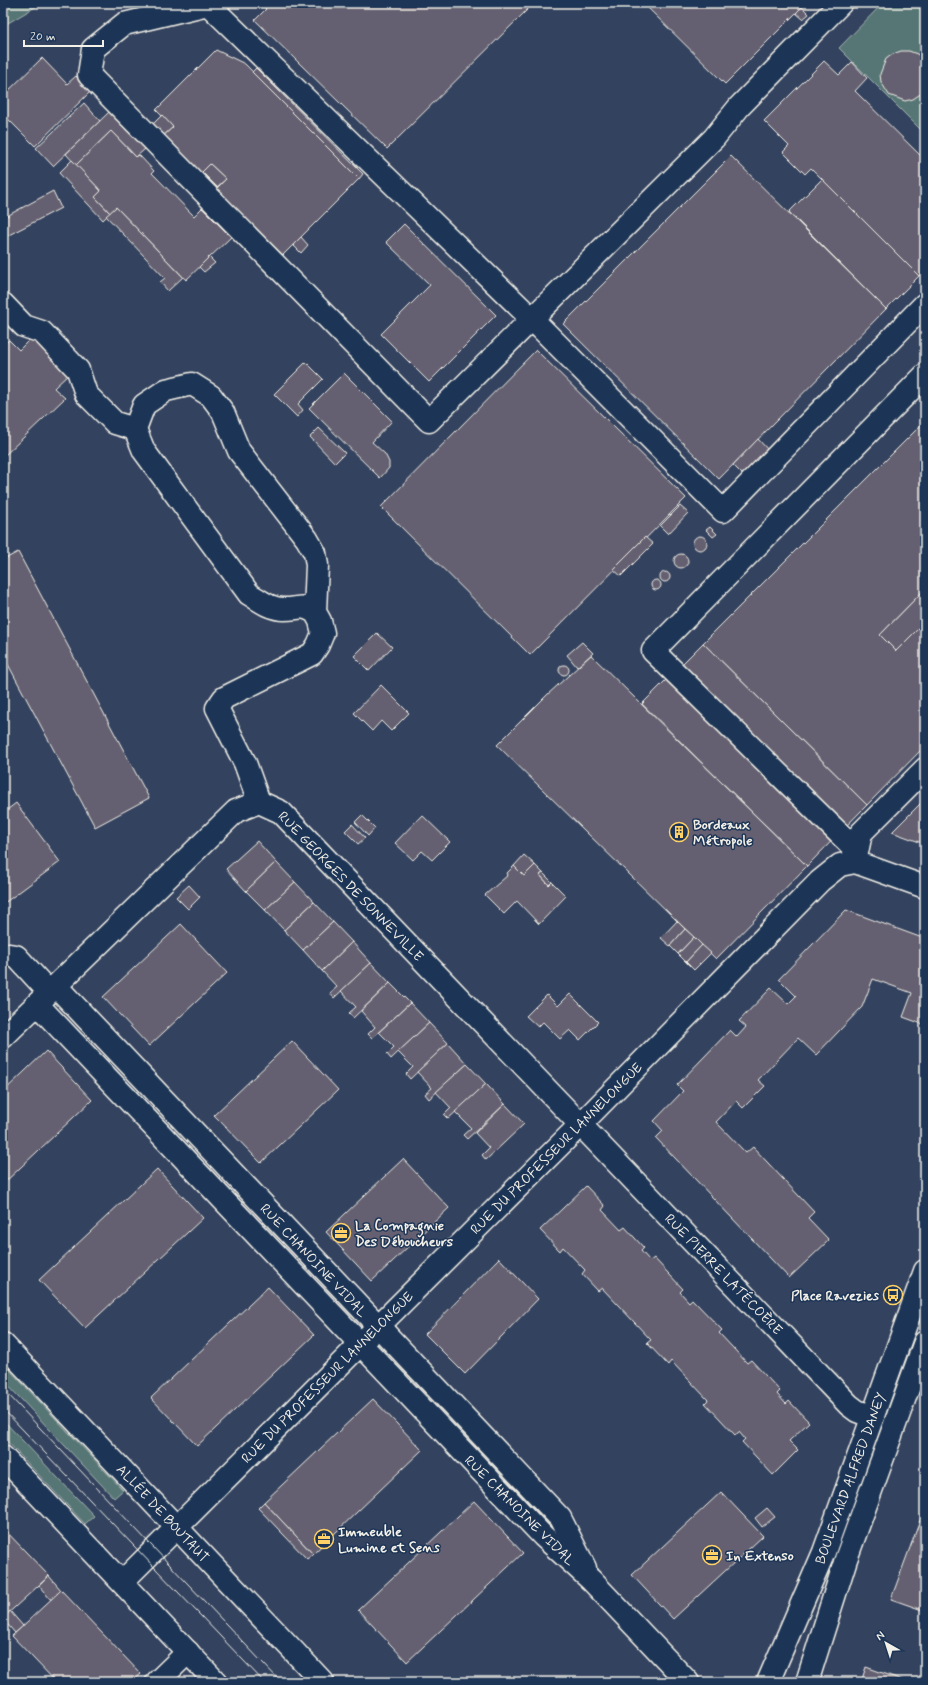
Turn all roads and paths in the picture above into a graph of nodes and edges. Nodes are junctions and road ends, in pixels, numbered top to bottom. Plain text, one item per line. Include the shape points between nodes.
1 (841, 3) edge
2 (3, 304) edge
3 (925, 304) edge
4 (532, 319) junction
5 (925, 375) edge
6 (135, 429) junction
7 (315, 612) junction
8 (925, 769) edge
9 (259, 802) junction
10 (855, 856) junction
11 (925, 887) edge
12 (3, 954) edge
13 (47, 994) junction
14 (3, 1037) edge
15 (581, 1124) junction
16 (925, 1271) edge
17 (377, 1327) junction
18 (925, 1342) edge
19 (3, 1344) edge
20 (360, 1344) junction
21 (872, 1417) junction
22 (3, 1457) edge
23 (176, 1527) junction
24 (591, 1580) junction
25 (122, 1582) junction
26 (188, 1652) junction
27 (158, 1682) edge
28 (216, 1682) edge
29 (323, 1682) edge
30 (688, 1682) edge
31 (768, 1682) edge
32 (807, 1682) edge

1 - 4 street via 739,108 714,138
2 - 6 street via 24,326 42,332 78,370 86,394 115,423
3 - 4 street via 723,511
4 - 4 street via 429,420 89,75 93,49 124,24 208,4
5 - 10 street via 653,651
6 - 7 street via 144,451 250,594 269,606 284,609 304,607
6 - 7 street via 144,405 166,390 192,384 211,396 223,412 239,451 314,553 317,565
7 - 9 street via 323,633 312,654 224,698 217,708 245,763
8 - 10 street via 861,834
9 - 13 street via 236,811
9 - 15 street, RUE GEORGES DE SONNEVILLE via 281,812
10 - 11 street
10 - 15 street, RUE DU PROFESSEUR LANNELONGUE via 840,864 820,881
12 - 13 street via 16,956
13 - 14 street
13 - 17 street, RUE CHANOINE VIDAL
13 - 20 street, RUE CHANOINE VIDAL
15 - 17 street, RUE DU PROFESSEUR LANNELONGUE
15 - 21 street, RUE PIERRE LATÉCOÈRE via 849,1404 857,1411
16 - 21 street, BOULEVARD ALFRED DANEY
17 - 20 street, RUE DU PROFESSEUR LANNELONGUE
17 - 24 street, RUE CHANOINE VIDAL via 560,1518
18 - 32 street, BOULEVARD ALFRED DANEY via 846,1559
19 - 23 street, ALLÉE DE BOUTAUT
20 - 23 street, RUE DU PROFESSEUR LANNELONGUE
20 - 24 street, RUE CHANOINE VIDAL via 543,1536
21 - 31 street, BOULEVARD ALFRED DANEY via 824,1552
22 - 25 street
23 - 25 street, RUE DU PROFESSEUR LANNELONGUE
23 - 29 street, ALLÉE DE BOUTAUT
24 - 30 street, RUE CHANOINE VIDAL
25 - 26 street
26 - 27 street
26 - 28 street

